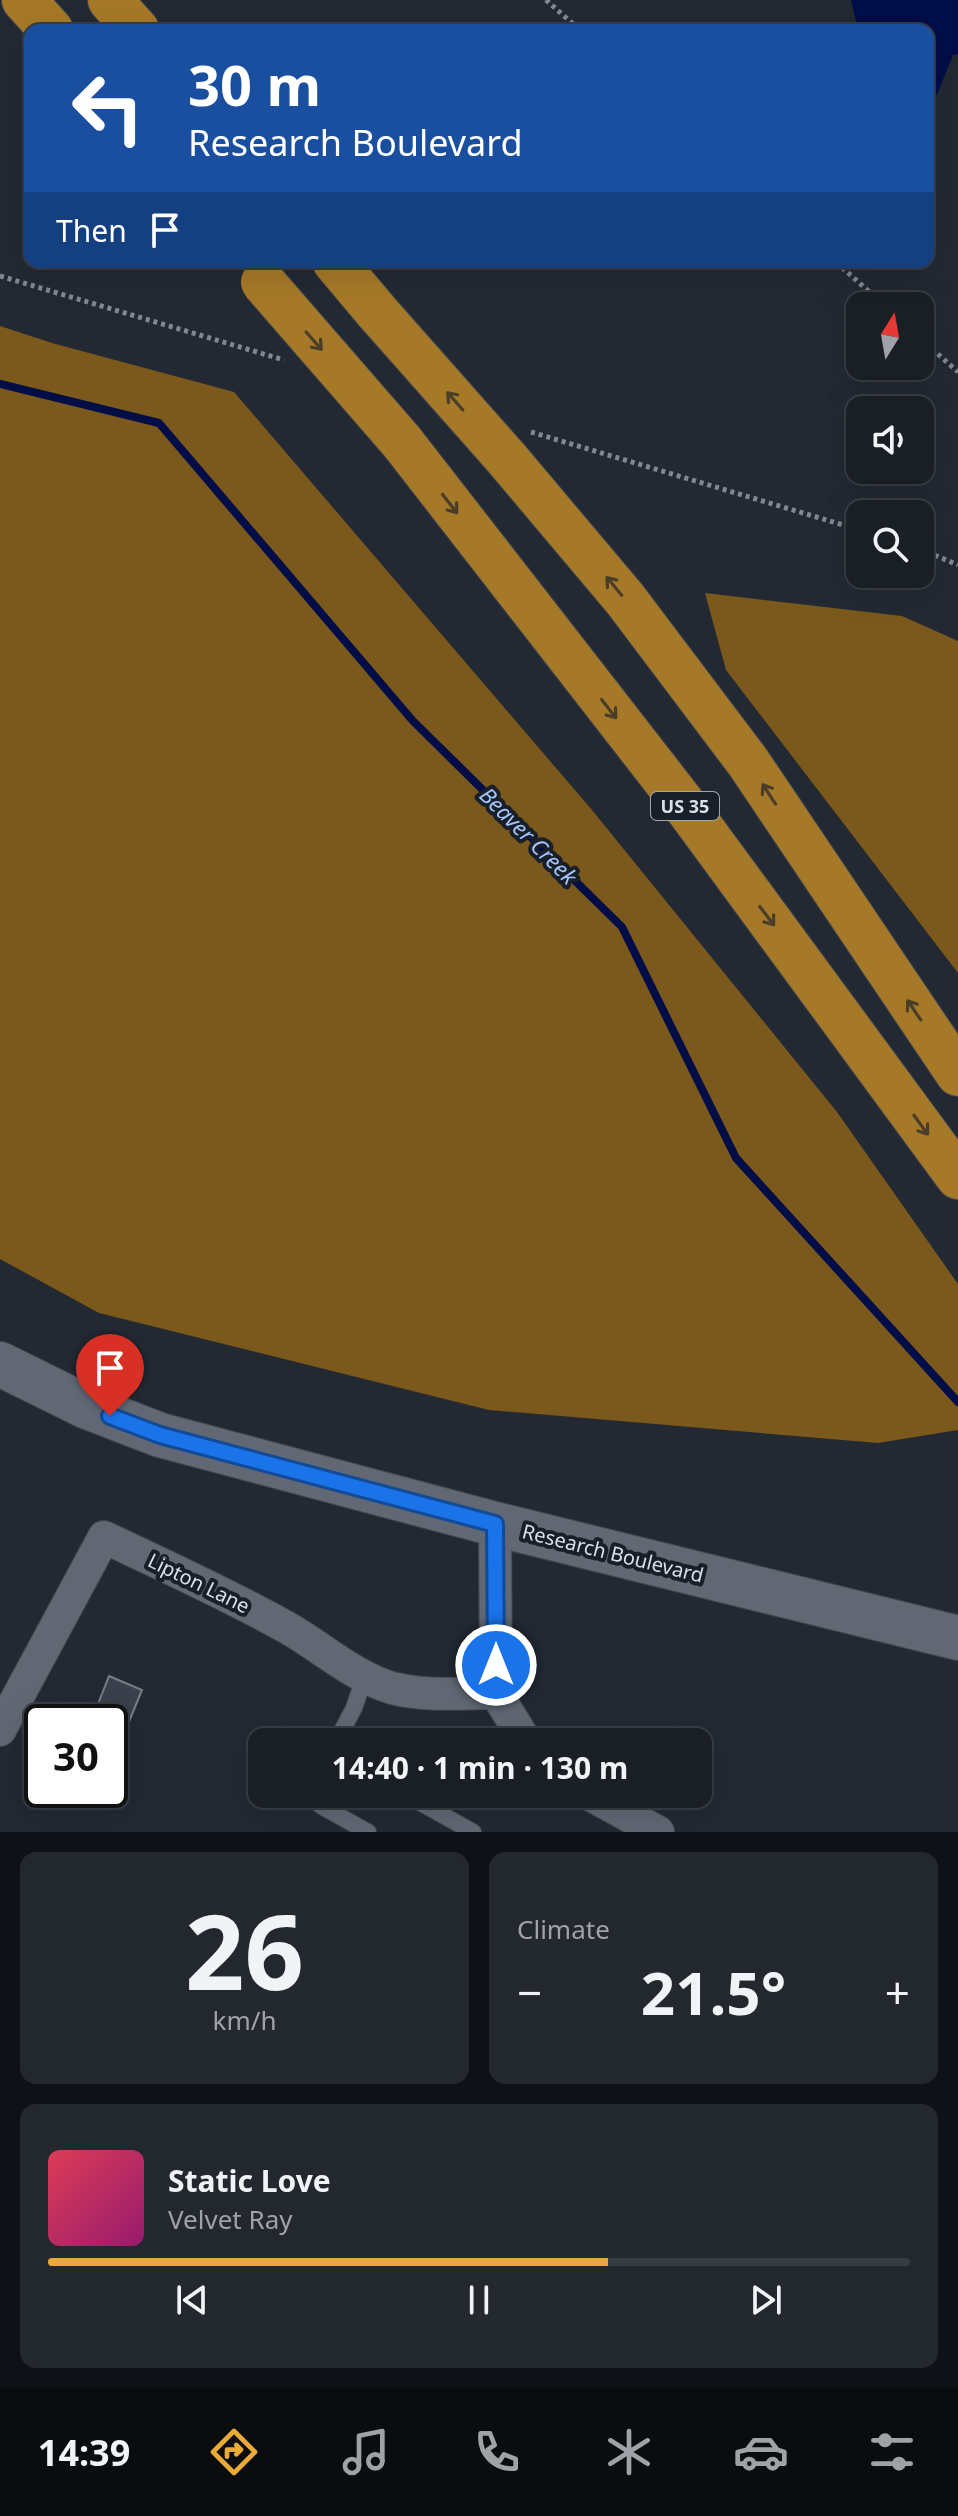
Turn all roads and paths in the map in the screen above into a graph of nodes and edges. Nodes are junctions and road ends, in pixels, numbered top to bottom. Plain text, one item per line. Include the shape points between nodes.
1 (24, 0) edge
2 (110, 0) edge
3 (546, 0) edge
4 (46, 24) edge
5 (132, 24) edge
6 (573, 24) edge
7 (340, 268) edge
8 (843, 268) edge
9 (255, 272) edge
10 (869, 292) edge
11 (934, 351) edge
12 (958, 372) edge
13 (934, 555) edge
14 (958, 565) edge
15 (958, 1074) edge
16 (958, 1177) edge
17 (0, 1364) edge
18 (495, 1524) junction
19 (958, 1638) edge
20 (365, 1675) junction
21 (496, 1693) junction
22 (343, 1728) edge
23 (517, 1728) edge
24 (0, 1730) edge
25 (325, 1808) edge
26 (430, 1808) edge
27 (614, 1808) edge
28 (368, 1832) edge
29 (473, 1832) edge
30 (658, 1832) edge

1 - 4 highway
2 - 5 highway
3 - 6 path
15 -> 7 highway, bridge via 748,762 625,599
8 - 10 path
9 -> 16 highway, US 35, bridge via 402,442 689,811
11 - 12 path
13 - 14 path
17 - 18 main road, Research Boulevard via 160,1435
18 - 19 main road, Research Boulevard
18 - 21 street
20 - 21 street, Lipton Lane via 422,1694
20 - 22 lane
20 - 24 street, Lipton Lane via 287,1627 104,1537
21 - 23 street
25 - 28 lane
26 - 29 lane
27 - 30 street

